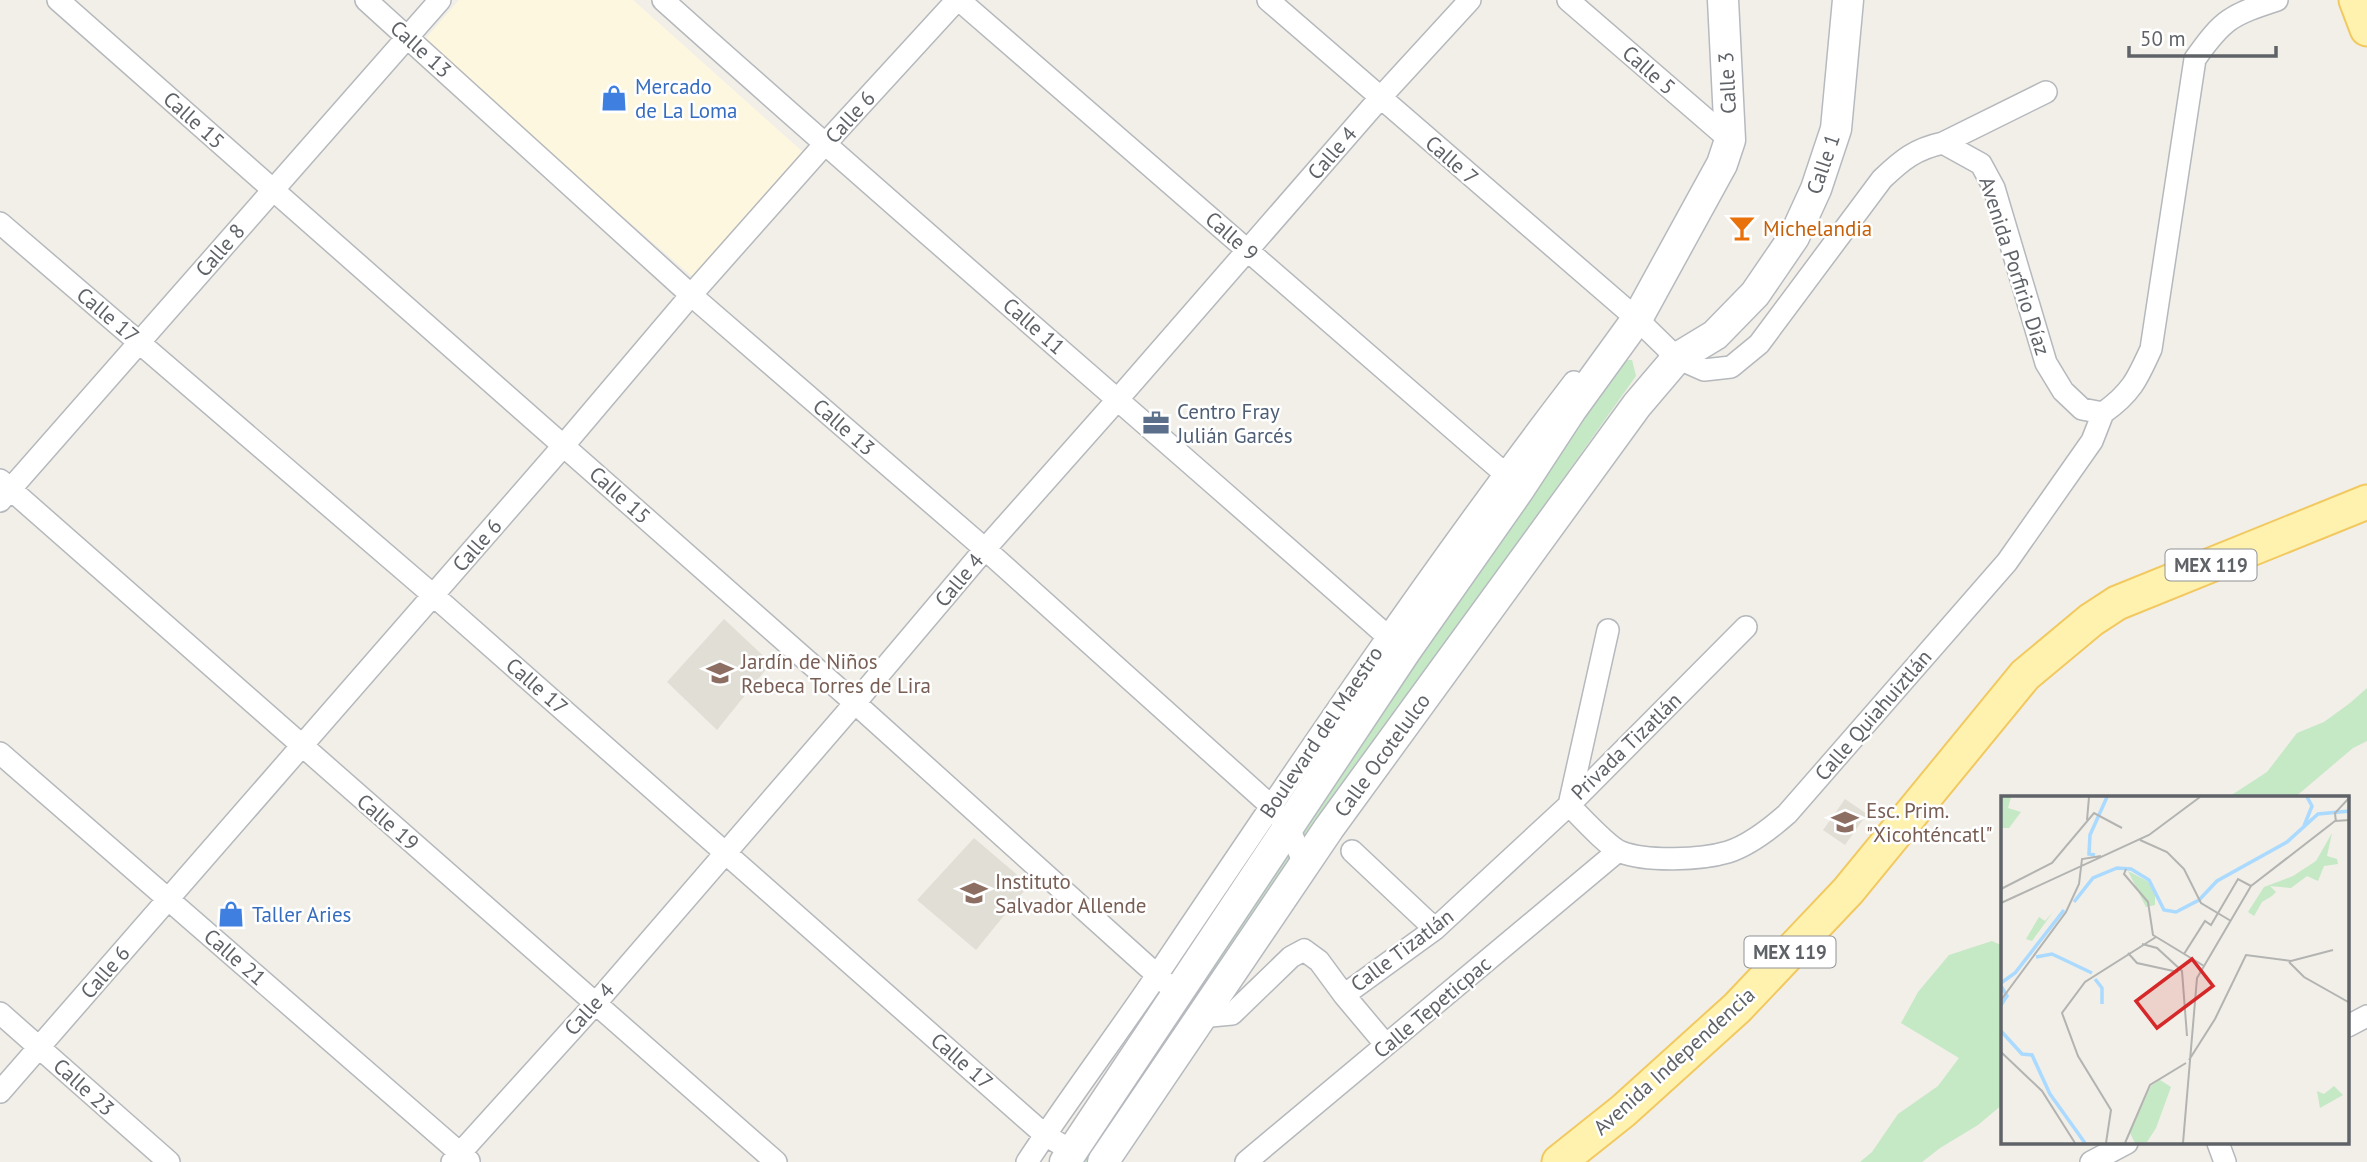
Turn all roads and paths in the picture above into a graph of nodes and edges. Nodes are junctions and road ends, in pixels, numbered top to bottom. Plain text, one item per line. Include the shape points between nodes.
1 (58, 0) edge
2 (366, 0) edge
3 (440, 0) edge
4 (663, 0) edge
5 (958, 0) edge
6 (1268, 0) edge
7 (1470, 0) edge
8 (1568, 0) edge
9 (1723, 0) edge
10 (1848, 0) edge
11 (2277, 0) edge
12 (2356, 0) edge
13 (2367, 29) edge
14 (408, 37) junction
15 (2046, 92) dead end
16 (1380, 98) junction
17 (1942, 143) junction
18 (824, 145) junction
19 (1726, 152) junction
20 (272, 190) junction
21 (0, 223) edge
22 (1248, 249) junction
23 (691, 295) junction
24 (1636, 319) junction
25 (141, 343) junction
26 (1676, 358) junction
27 (1118, 399) junction
28 (2103, 413) junction
29 (564, 445) junction
30 (1504, 473) junction
31 (3, 490) edge
32 (2367, 502) edge
33 (985, 549) junction
34 (433, 595) junction
35 (1746, 627) dead end
36 (1608, 630) dead end
37 (2063, 643) junction
38 (1396, 644) junction
39 (1379, 692) junction
40 (855, 703) junction
41 (1406, 720) junction
42 (301, 746) junction
43 (0, 752) edge
44 (1569, 805) junction
45 (1280, 817) junction
46 (1352, 851) dead end
47 (1618, 851) junction
48 (725, 852) junction
49 (1305, 866) junction
50 (168, 899) junction
51 (1435, 929) junction
52 (1168, 984) junction
53 (1344, 995) junction
54 (594, 1004) junction
55 (0, 1013) edge
56 (2367, 1016) edge
57 (1200, 1017) junction
58 (2350, 1025) edge
59 (1386, 1045) junction
60 (40, 1047) junction
61 (0, 1092) edge
62 (1045, 1135) junction
63 (2125, 1144) edge
64 (2218, 1144) edge
65 (1068, 1157) edge
66 (460, 1159) edge
67 (169, 1162) edge
68 (776, 1162) edge
69 (1027, 1162) edge
70 (1103, 1162) edge
71 (1246, 1162) edge
72 (1559, 1162) edge
73 (1585, 1162) edge
74 (2091, 1162) edge
75 (2225, 1162) edge

1 - 20 street, Calle 15
2 - 14 street, Calle 13
3 - 14 street, Calle 8
4 - 18 street, Calle 11
5 - 18 street, Calle 6
5 - 22 street, Calle 9
6 - 16 street, Calle 7
7 - 16 street, Calle 4
8 - 19 street, Calle 5
9 - 19 main road, Calle 3
10 - 26 main road, Calle 1 via 1836,129 1794,237 1755,294 1723,327
11 - 28 street via 2241,12 2216,29 2195,59 2151,349 2125,397
12 - 13 main road
14 - 20 street, Calle 8
14 - 23 street, Calle 13
15 - 17 street
16 - 22 street, Calle 4
16 - 24 street, Calle 7
17 - 26 street via 1921,148 1882,179 1759,344 1741,359 1731,366 1704,370
17 - 28 street, Avenida Porfirio Díaz via 1981,164 1994,188 2046,363 2063,391 2082,409
18 - 23 street, Calle 6
18 - 27 street, Calle 11
19 - 24 main road, Boulevard del Maestro
20 - 25 street, Calle 8
20 - 29 street, Calle 15
21 - 25 street, Calle 17
22 - 27 street, Calle 4
22 - 30 street, Calle 9
23 - 29 street, Calle 6
23 - 33 street, Calle 13
24 - 26 street
24 - 30 street, Boulevard del Maestro via 1599,350
24 - 38 main road, Boulevard del Maestro via 1518,491
25 - 31 street, Calle 8
25 - 34 street, Calle 17
26 - 41 main road, Calle Ocotelulco
27 - 33 street, Calle 4
27 - 38 street, Calle 11
28 - 47 street, Calle Quiahuiztlán via 2092,441 2007,562 1776,823 1728,852 1649,859
29 - 34 street, Calle 6
29 - 40 street, Calle 15
30 - 38 street, Boulevard del Maestro
31 - 42 street, Calle 19
32 - 37 main road, Avenida Independencia / MEX 119 via 2117,603
33 - 40 street, Calle 4
33 - 45 street, Calle 13
34 - 42 street, Calle 6
34 - 48 street, Calle 17
35 - 44 street, Privada Tizatlán
36 - 44 street, Privada Tizatlán
37 - 72 main road, Avenida Independencia / MEX 119 via 2025,675 1848,891 1737,1008
37 - 73 main road, Avenida Independencia / MEX 119 via 1868,897 1752,1020
38 - 39 main road, Boulevard del Maestro
38 - 45 street, Boulevard del Maestro
39 - 41 main road via 1385,705
39 - 45 main road, Boulevard del Maestro
40 - 48 street, Calle 4
40 - 52 street, Calle 15
41 - 49 main road, Calle Ocotelulco
42 - 50 street, Calle 6
42 - 54 street, Calle 19
43 - 50 street, Calle 21
44 - 47 street
44 - 51 street, Calle Tizatlán
45 - 49 street, Calle 13
45 - 52 main road, Boulevard del Maestro
46 - 51 street
47 - 59 street, Calle Tepeticpac
48 - 54 street, Calle 4
48 - 62 street, Calle 17
49 - 57 main road, Calle Ocotelulco
50 - 60 street, Calle 6
50 - 66 street, Calle 21
51 - 53 street, Calle Tizatlán
52 - 62 street, Boulevard del Maestro
52 - 65 main road, Boulevard del Maestro
53 - 57 street, Calle Tizatlán via 1319,961 1304,950 1232,1014
53 - 59 street
54 - 66 street, Calle 4
54 - 68 street, Calle 19
55 - 60 street, Calle 23
56 - 58 street
57 - 70 main road, Calle Ocotelulco
59 - 71 street, Calle Tepeticpac
60 - 61 street, Calle 6
60 - 67 street, Calle 23
62 - 65 street, Calle 17
62 - 69 street, Boulevard del Maestro
63 - 74 street
64 - 75 street

